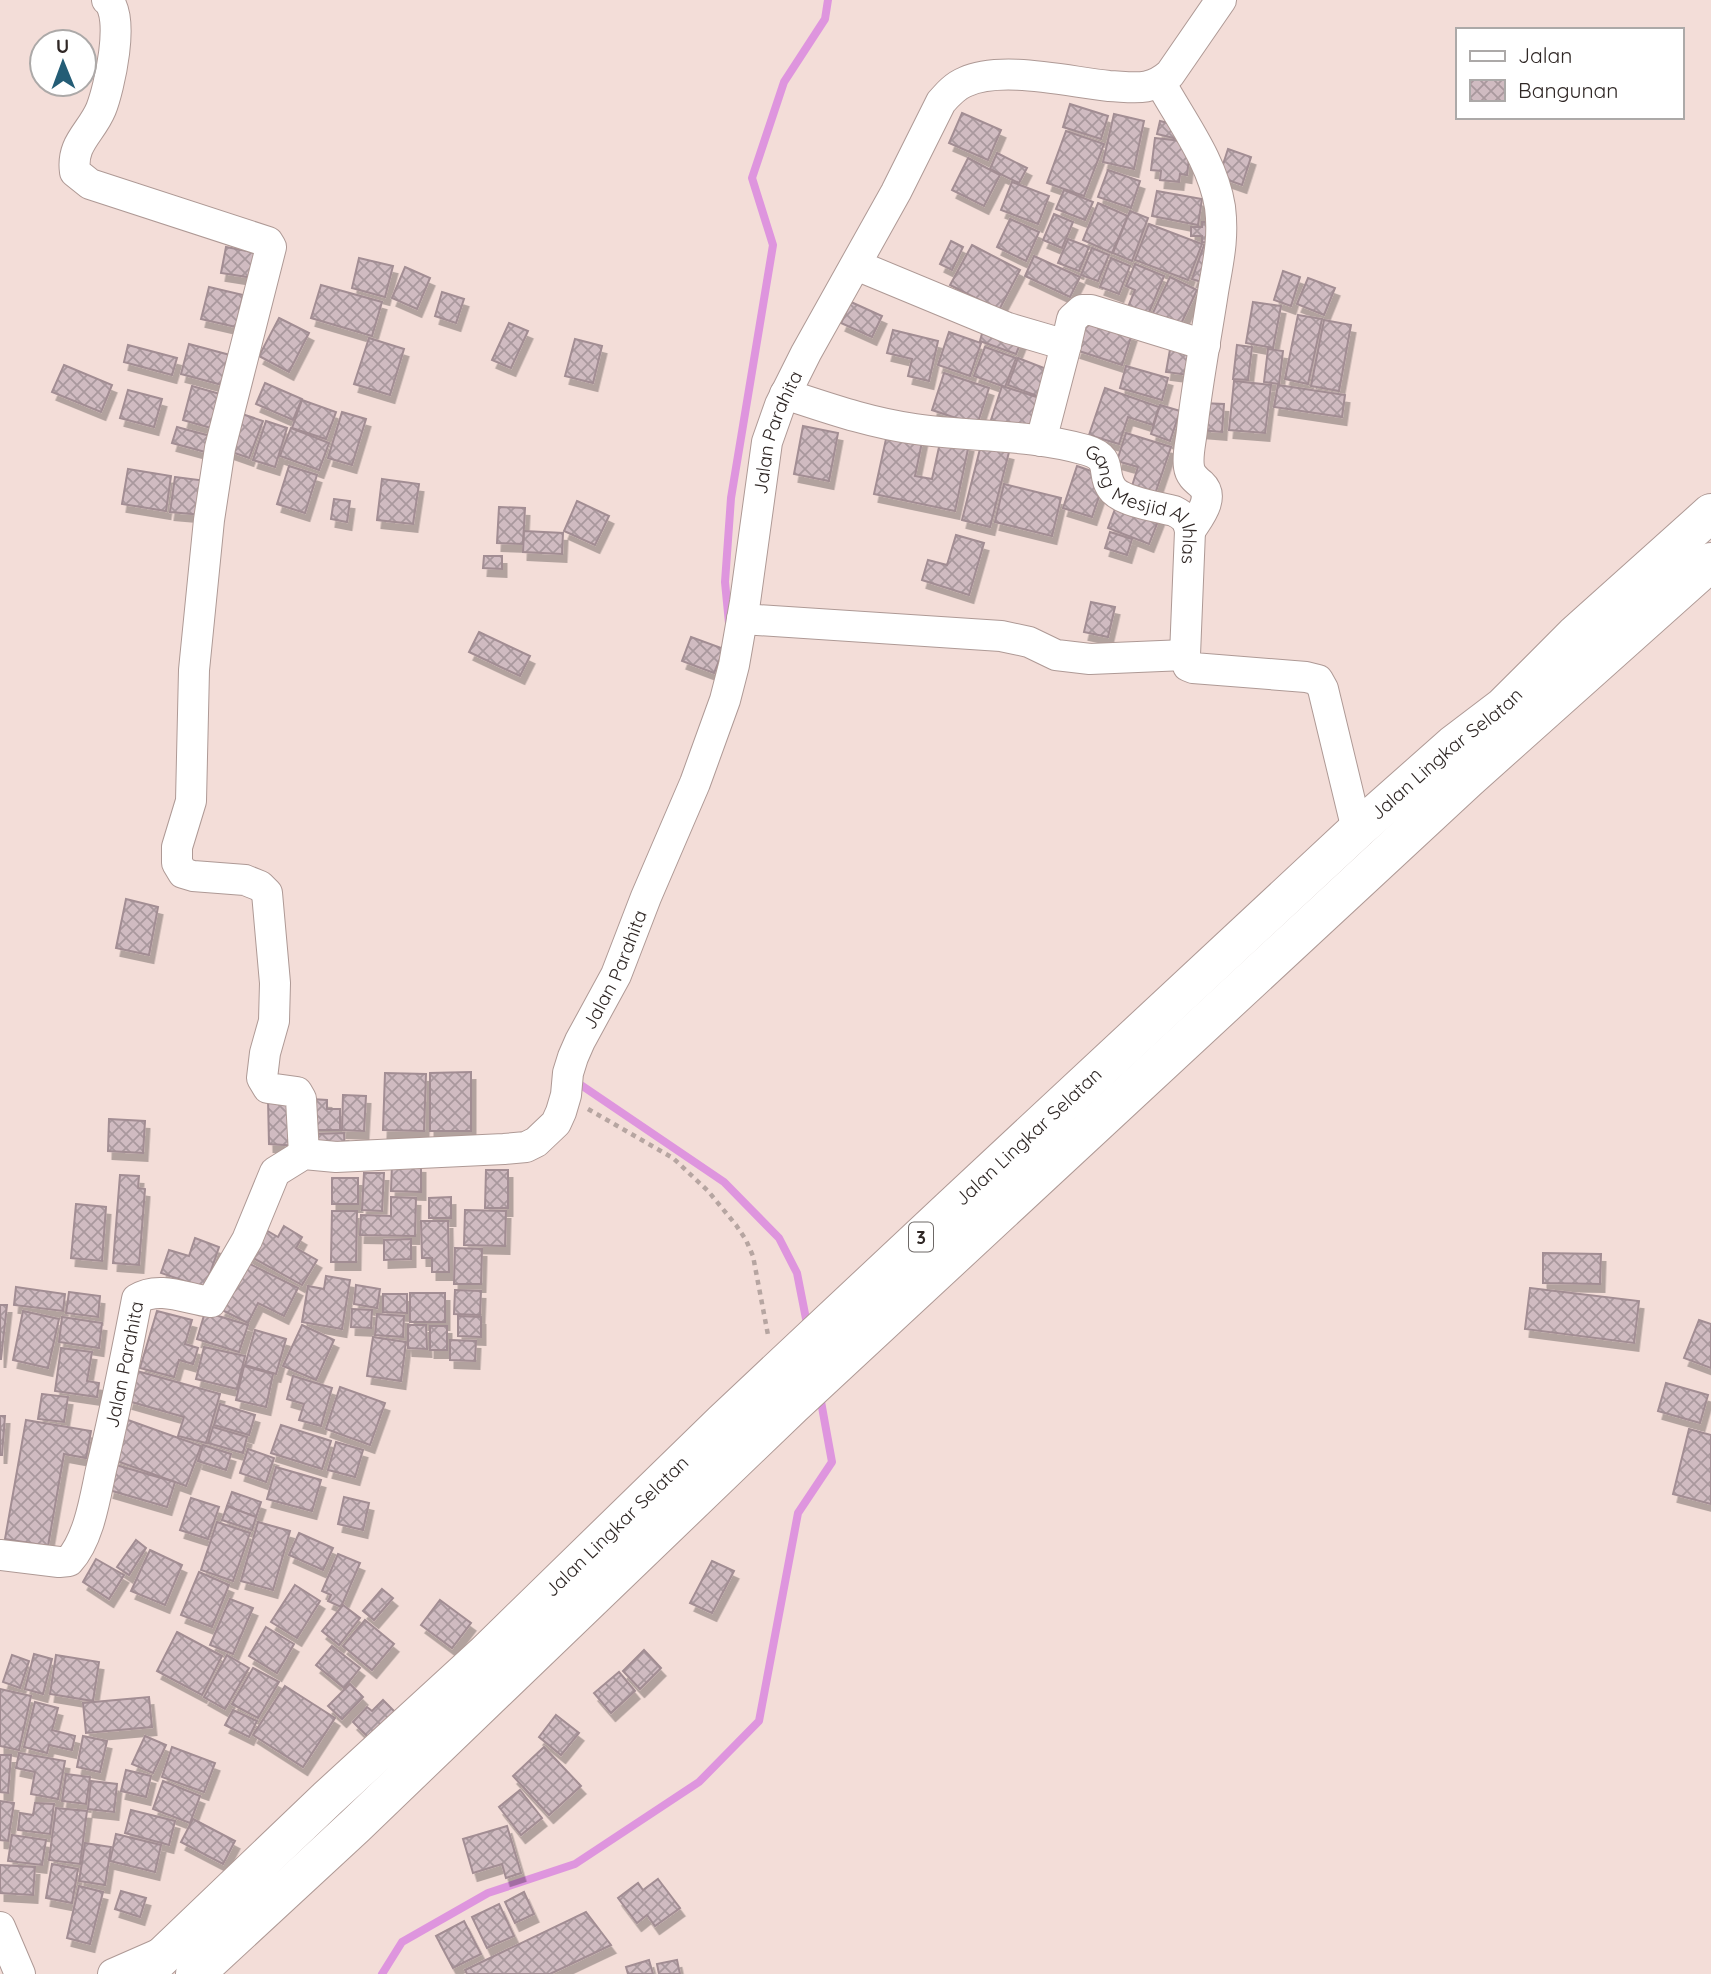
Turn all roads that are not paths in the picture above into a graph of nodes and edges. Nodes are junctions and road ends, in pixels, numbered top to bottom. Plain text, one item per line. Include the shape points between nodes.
1 (107, 0) edge
2 (1221, 0) edge
3 (1160, 82) junction
4 (856, 265) junction
5 (1066, 345) junction
6 (1205, 345) junction
7 (785, 394) junction
8 (1041, 441) junction
9 (1711, 513) edge
10 (1190, 531) junction
11 (1711, 562) edge
12 (742, 619) junction
13 (1185, 655) junction
14 (1357, 830) junction
15 (1382, 858) junction
16 (304, 1154) junction
17 (0, 1555) edge
18 (1, 1930) edge
19 (169, 1966) edge
20 (20, 1974) edge
21 (113, 1974) edge

1 - 16 street via 117,22 110,73 101,110 73,158 75,172 90,184 268,242 271,247 218,460 194,670 191,801 177,847 177,863 183,873 245,880 267,892 274,1021 262,1078 268,1088 297,1092 301,1099
2 - 3 street
3 - 4 street, Jalan Parahita via 1139,88 997,75 964,82 940,102
3 - 6 street via 1196,143 1220,205 1223,242
4 - 5 street via 1008,328
4 - 7 street, Jalan Parahita
5 - 6 street via 1072,319 1082,310
5 - 8 street
6 - 10 street via 1189,468 1207,494
7 - 8 street, Gang Mesjid Al Ihlas via 890,425
7 - 12 street, Jalan Parahita via 767,443
8 - 10 street, Gang Mesjid Al Ihlas via 1097,454 1104,460 1114,491 1182,515
9 - 14 main road, Jalan Lingkar Selatan / 3 via 1575,635 1503,707
10 - 13 street, Gang Mesjid Al Ihlas
11 - 15 main road, Jalan Lingkar Selatan / 3
12 - 13 street via 1001,636 1056,655 1090,659
12 - 16 street, Jalan Parahita via 713,736 616,975 580,1041 556,1123 526,1147 336,1157
13 - 14 street via 1193,668 1318,680
14 - 15 main road
14 - 19 main road, Jalan Lingkar Selatan / 3 via 328,1798
15 - 19 main road, Jalan Lingkar Selatan / 3 via 803,1396 382,1800
16 - 17 street, Jalan Parahita via 275,1172 247,1240 211,1302 171,1294 145,1294 137,1299 103,1465 77,1552 69,1561 59,1562
18 - 20 street
19 - 21 street

